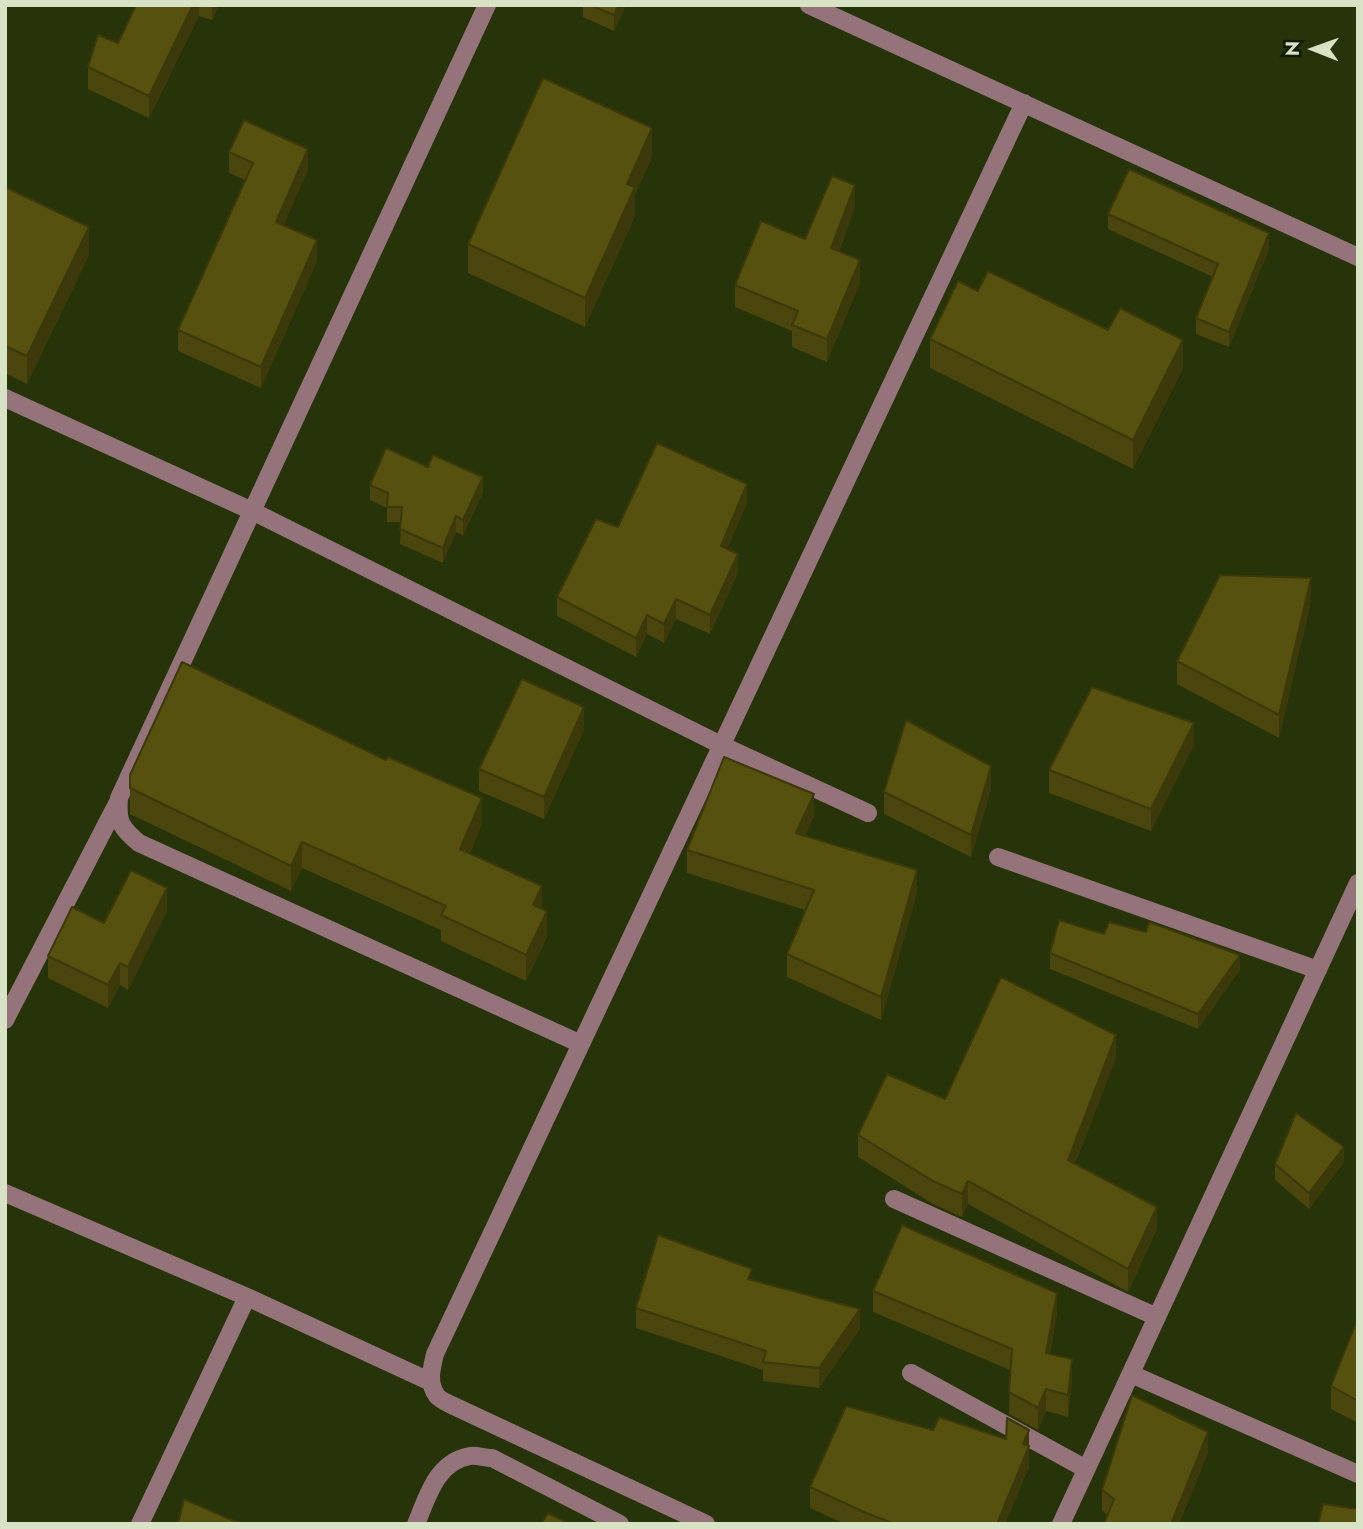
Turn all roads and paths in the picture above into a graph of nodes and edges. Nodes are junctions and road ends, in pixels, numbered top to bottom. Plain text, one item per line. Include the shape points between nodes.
1 (487, 5) edge
2 (809, 5) edge
3 (1024, 103) junction
4 (1358, 257) edge
5 (5, 398) edge
6 (252, 511) junction
7 (722, 745) junction
8 (119, 800) junction
9 (868, 813) dead end
10 (998, 857) dead end
11 (1358, 883) edge
12 (1318, 970) junction
13 (5, 1020) edge
14 (581, 1044) junction
15 (5, 1192) edge
16 (894, 1199) dead end
17 (247, 1297) junction
18 (1157, 1317) junction
19 (911, 1373) dead end
20 (1131, 1374) junction
21 (431, 1382) junction
22 (1086, 1469) junction
23 (1358, 1474) edge
24 (140, 1524) edge
25 (416, 1524) edge
26 (620, 1524) edge
27 (706, 1524) edge
28 (1061, 1524) edge

1 - 6 street
2 - 3 street
3 - 4 street
3 - 7 street
5 - 6 street
6 - 7 street
6 - 8 street
7 - 9 street
7 - 14 street
8 - 13 street
8 - 14 street via 117,812 123,830 139,843
10 - 12 street
11 - 12 street
12 - 18 street
14 - 21 street via 435,1354
15 - 17 street
16 - 18 street
17 - 21 street
17 - 24 street
18 - 20 street
19 - 22 street
20 - 22 street
20 - 23 street
21 - 27 street via 437,1396 458,1408
22 - 28 street
25 - 26 street via 438,1474 449,1464 471,1456 492,1458

